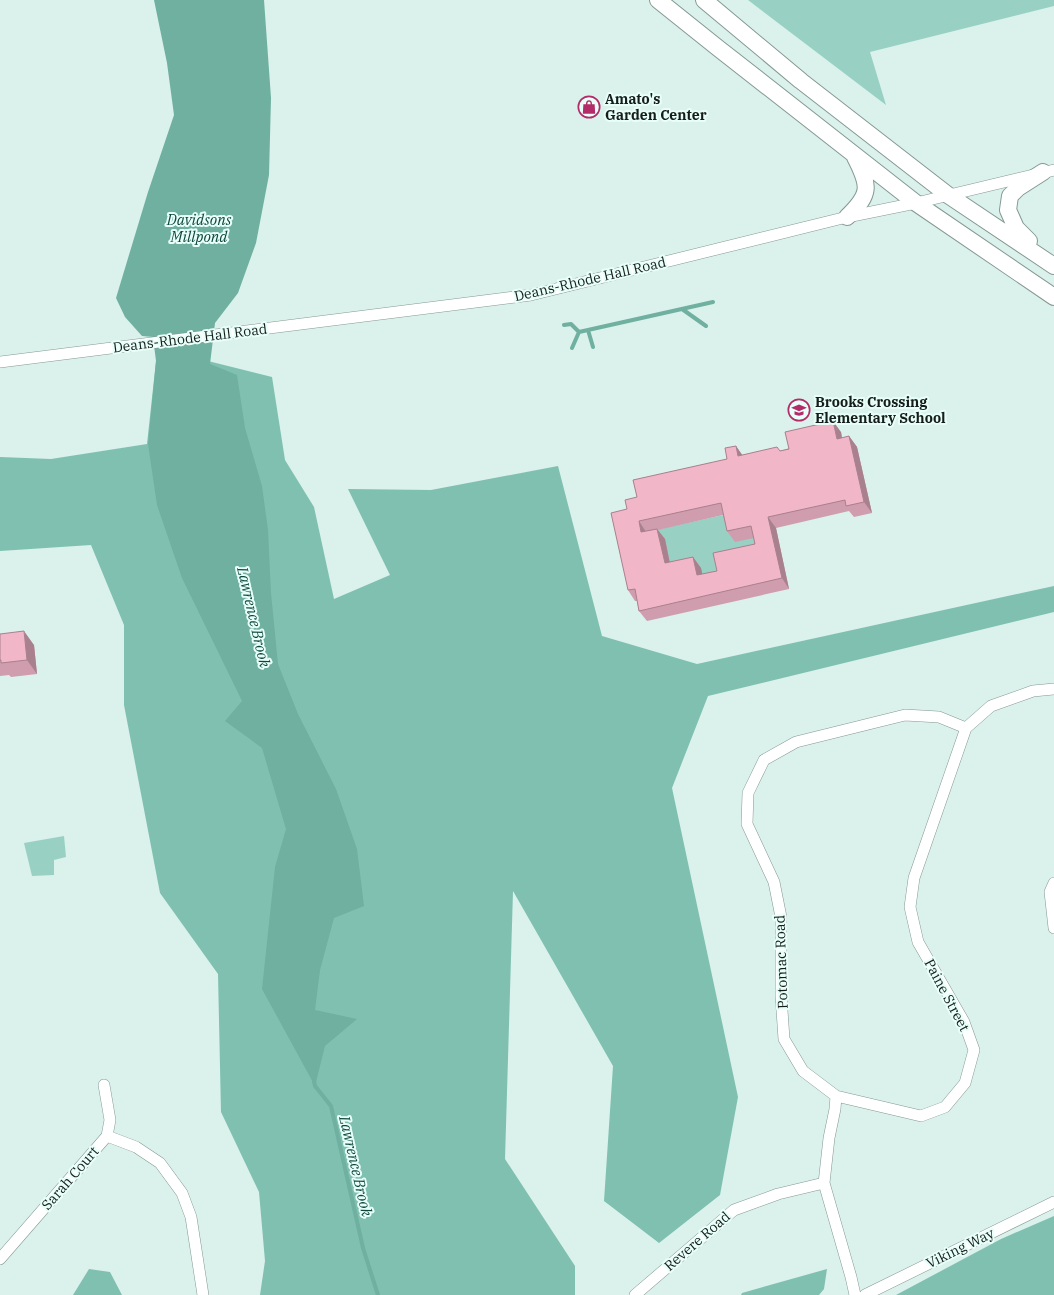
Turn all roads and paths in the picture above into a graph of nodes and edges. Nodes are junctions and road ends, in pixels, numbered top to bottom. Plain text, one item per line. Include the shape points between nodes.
1 (658, 0) edge
2 (704, 0) edge
3 (854, 155) junction
4 (1048, 171) edge
5 (948, 195) junction
6 (916, 203) junction
7 (847, 218) junction
8 (1054, 266) edge
9 (1054, 297) edge
10 (0, 362) edge
11 (1054, 689) edge
12 (966, 728) junction
13 (1054, 882) edge
14 (1054, 928) edge
15 (104, 1086) dead end
16 (836, 1096) junction
17 (107, 1136) junction
18 (824, 1183) junction
19 (1054, 1202) edge
20 (0, 1259) edge
21 (203, 1295) edge
22 (635, 1295) edge
23 (855, 1295) edge
24 (865, 1295) edge

1 - 3 highway
2 - 5 highway via 801,81
3 - 6 highway
3 - 7 highway via 866,179 866,192
4 - 5 street, Deans-Rhode Hall Road
4 - 8 highway via 1018,188 1010,196 1008,210 1016,228
5 - 6 street, Deans-Rhode Hall Road
5 - 8 highway
6 - 7 street, Deans-Rhode Hall Road
6 - 9 highway
7 - 10 street, Deans-Rhode Hall Road via 531,295
11 - 12 street via 1033,691 992,706
12 - 16 street, Paine Street via 914,878 910,907 918,942 964,1022 974,1050 965,1083 944,1107 921,1116
12 - 16 street, Potomac Road via 939,717 905,715 796,742 764,760 748,793 747,824 774,882 781,917 784,1039 803,1071
13 - 14 street via 1050,892
15 - 17 street, Sarah Court via 110,1120
16 - 18 street
17 - 20 street, Sarah Court
17 - 21 street via 136,1147 160,1163 182,1193 191,1217
18 - 22 street, Revere Road via 778,1194 734,1210
18 - 23 street
19 - 24 street, Viking Way

